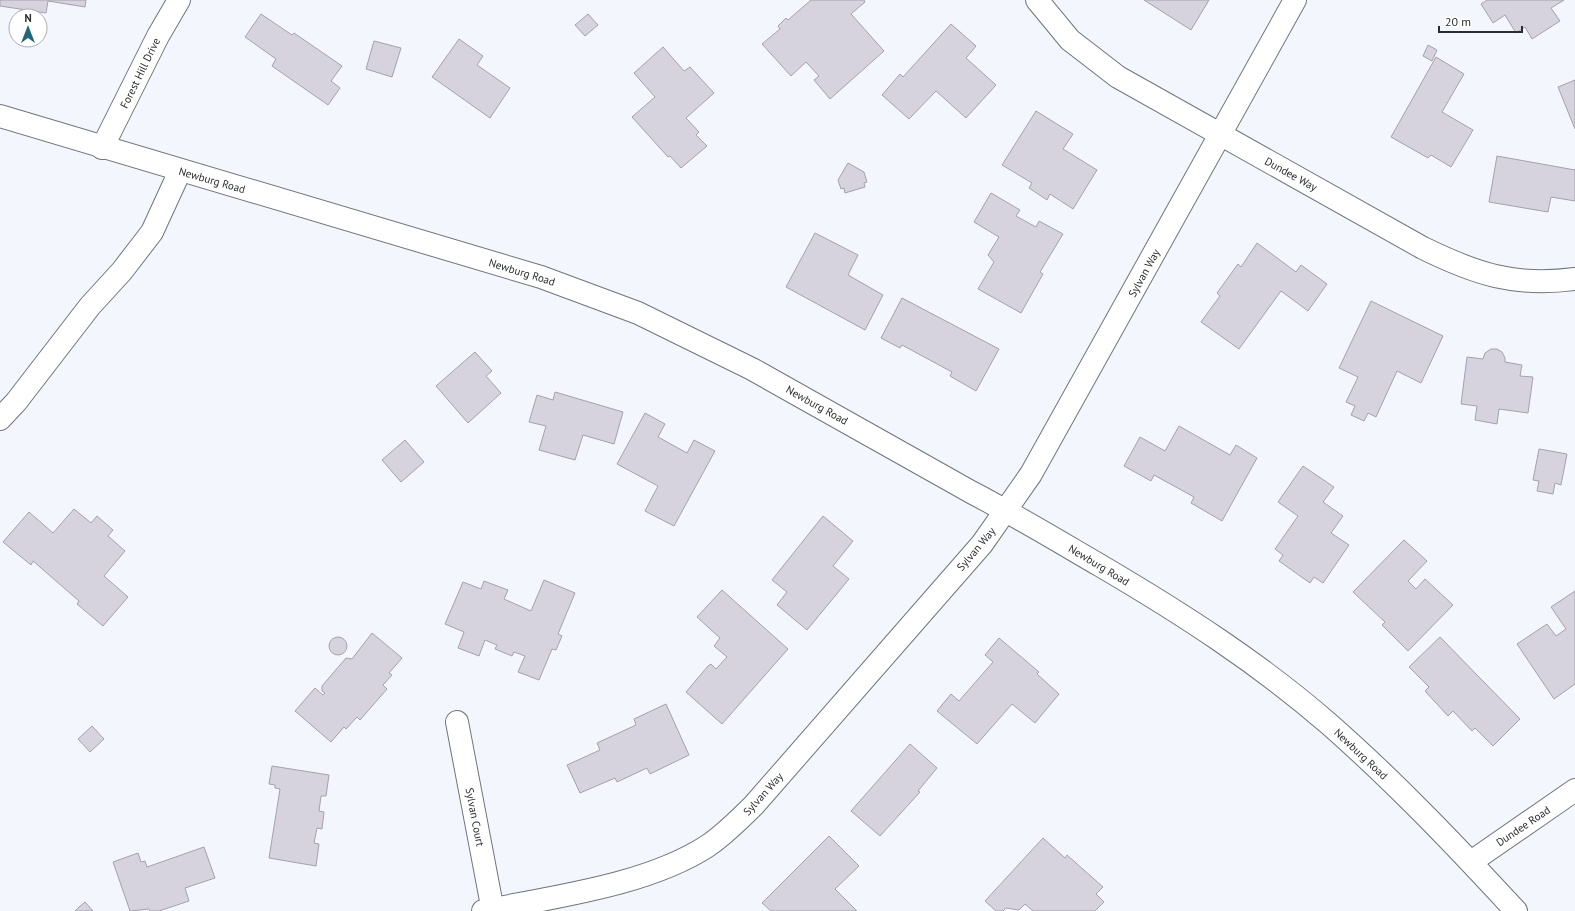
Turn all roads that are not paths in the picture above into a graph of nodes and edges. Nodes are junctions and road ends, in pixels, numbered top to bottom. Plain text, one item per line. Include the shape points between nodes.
1 (179, 0) edge
2 (1037, 0) edge
3 (1295, 0) edge
4 (0, 116) edge
5 (1221, 135) junction
6 (102, 148) junction
7 (180, 171) junction
8 (1575, 280) edge
9 (0, 419) edge
10 (1007, 511) junction
11 (457, 722) dead end
12 (1575, 790) edge
13 (1471, 862) junction
14 (489, 910) edge
15 (1516, 911) edge

1 - 6 street, Forest Hill Drive via 158,36
2 - 5 street, Dundee Way via 1070,40 1086,54 1118,77
3 - 5 street, Sylvan Way
4 - 6 street, Newburg Road
5 - 8 street, Dundee Way via 1422,248 1456,264 1494,277 1525,282
5 - 10 street, Sylvan Way via 1031,474
6 - 7 street, Newburg Road
7 - 9 street via 152,232
7 - 10 street, Newburg Road via 541,277 638,313 752,369
10 - 13 street, Newburg Road via 1160,601 1232,648 1328,724 1406,796
10 - 14 street, Sylvan Way via 966,562 732,827 708,845 657,871 610,885
11 - 14 street, Sylvan Court
12 - 13 street, Dundee Road
13 - 15 street, Newburg Road

